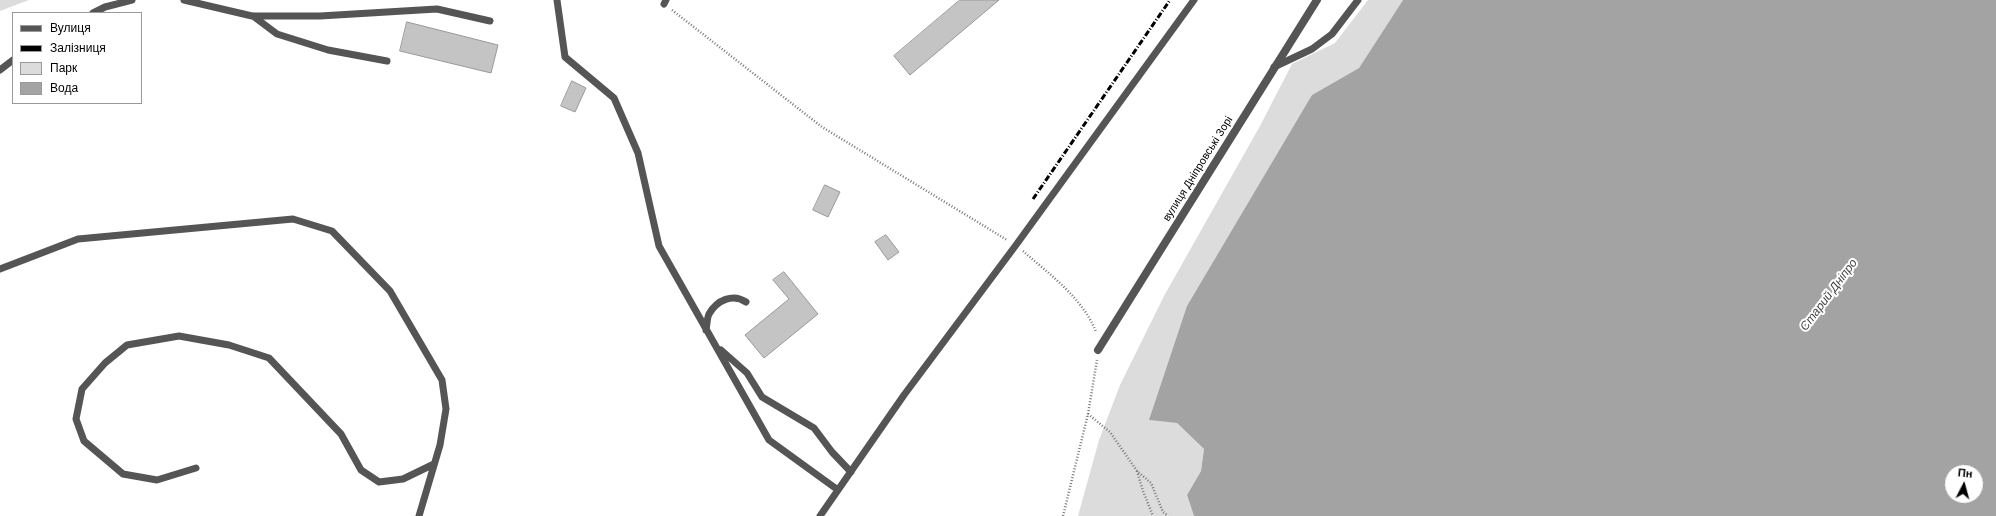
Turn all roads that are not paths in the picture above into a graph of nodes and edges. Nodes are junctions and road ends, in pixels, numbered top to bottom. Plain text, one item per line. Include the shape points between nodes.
1 (132, 0) edge
2 (184, 0) edge
3 (557, 0) edge
4 (1194, 0) edge
5 (1316, 0) edge
6 (1358, 0) edge
7 (95, 12) edge
8 (252, 16) junction
9 (490, 21) dead end
10 (12, 61) edge
11 (387, 61) dead end
12 (1274, 67) junction
13 (0, 70) edge
14 (0, 269) edge
15 (746, 302) dead end
16 (706, 330) junction
17 (716, 346) junction
18 (1098, 350) road end
19 (434, 464) junction
20 (196, 468) dead end
21 (851, 472) junction
22 (838, 490) junction
23 (419, 516) edge
24 (820, 516) edge

1 - 7 lane
2 - 8 lane
3 - 16 lane via 565,57 614,98 638,153 659,246
4 - 21 lane via 904,395
5 - 12 street, вулиця Дніпровські Зорі
6 - 12 lane via 1332,34 1312,49
8 - 9 lane via 320,16 437,9
8 - 11 lane via 277,34 328,50
10 - 13 lane
12 - 18 street, вулиця Дніпровські Зорі
14 - 19 lane via 78,239 293,219 332,230 390,291 442,380 446,409
15 - 16 lane via 739,297 729,297 718,304 709,315
16 - 17 lane
17 - 21 lane via 747,373 762,397 814,428
17 - 22 lane via 769,440
19 - 20 lane via 403,479 379,482 361,470 341,434 269,358 229,345 179,336 127,345 105,363 82,389 76,420 84,441 123,474 157,480
19 - 23 lane
21 - 22 lane
22 - 24 lane

